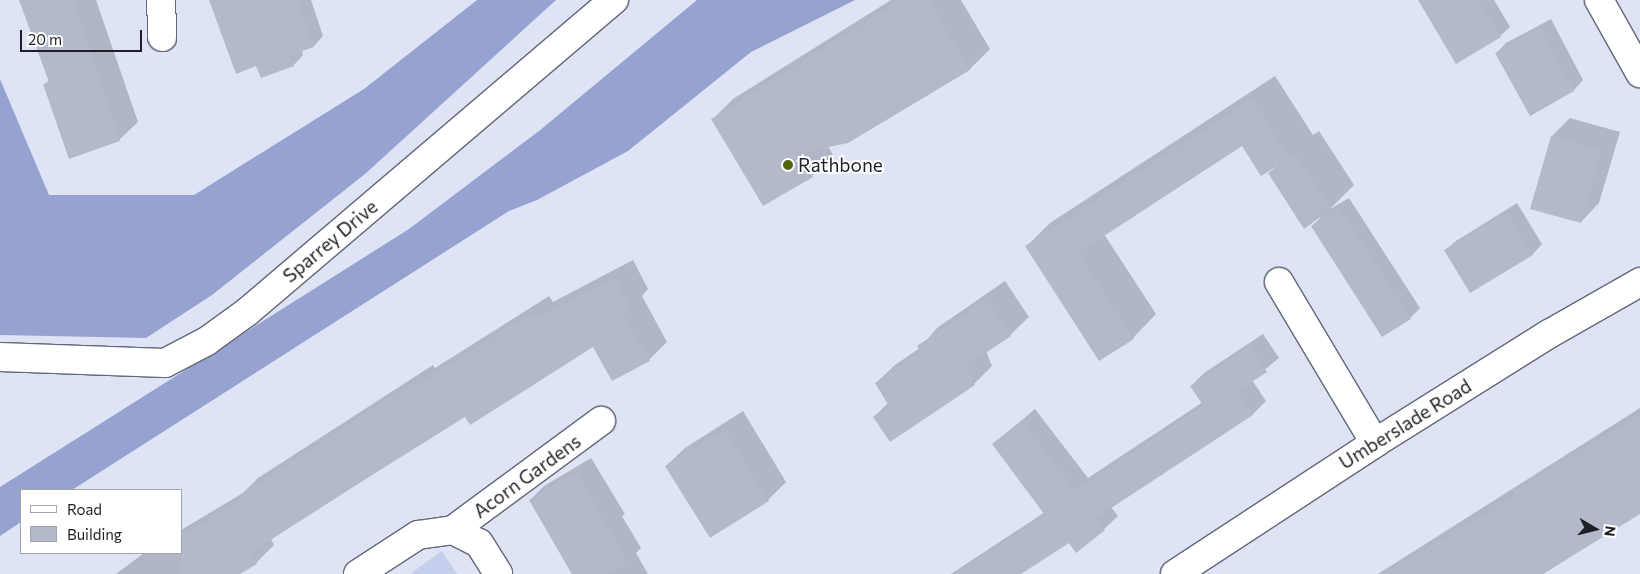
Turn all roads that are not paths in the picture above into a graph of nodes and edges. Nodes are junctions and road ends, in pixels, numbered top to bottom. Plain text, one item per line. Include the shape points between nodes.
1 (161, 0) edge
2 (614, 0) edge
3 (1599, 0) edge
4 (162, 38) dead end
5 (1640, 73) edge
6 (1279, 282) dead end
7 (1640, 282) edge
8 (0, 357) edge
9 (601, 421) dead end
10 (1375, 443) junction
11 (454, 530) junction
12 (358, 574) edge
13 (498, 574) edge
14 (1175, 574) edge

1 - 4 street
2 - 8 street, Sparrey Drive via 247,312 207,341 166,363
3 - 5 street
6 - 10 street
7 - 10 street, Umberslade Road via 1549,334
9 - 11 street, Acorn Gardens
10 - 14 street, Umberslade Road
11 - 12 street, Acorn Gardens via 418,535
11 - 13 street, Acorn Gardens via 478,543

